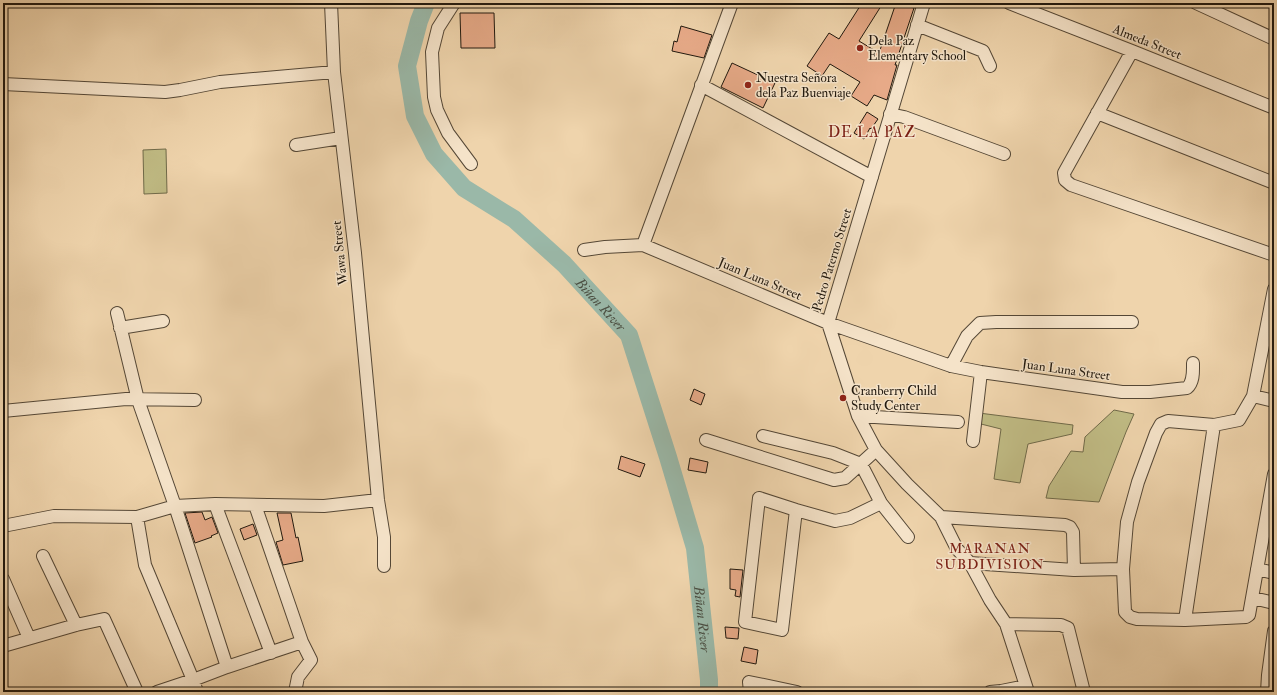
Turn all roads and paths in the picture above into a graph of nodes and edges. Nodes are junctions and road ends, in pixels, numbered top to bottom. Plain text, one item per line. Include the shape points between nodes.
1 (331, 3) edge
2 (454, 3) edge
3 (732, 3) edge
4 (924, 3) edge
5 (1009, 3) edge
6 (1196, 3) edge
7 (917, 25) junction
8 (1274, 39) edge
9 (1132, 51) junction
10 (990, 66) dead end
11 (334, 72) junction
12 (3, 84) edge
13 (701, 85) junction
14 (1274, 108) edge
15 (1097, 113) junction
16 (890, 114) junction
17 (341, 138) junction
18 (296, 146) dead end
19 (1004, 154) dead end
20 (471, 164) dead end
21 (872, 177) junction
22 (1274, 183) edge
23 (643, 245) junction
24 (584, 250) dead end
25 (1274, 256) edge
26 (1274, 289) edge
27 (117, 312) dead end
28 (163, 321) dead end
29 (1132, 322) dead end
30 (828, 323) junction
31 (120, 328) junction
32 (1193, 363) dead end
33 (951, 366) junction
34 (981, 372) junction
35 (1253, 396) junction
36 (138, 400) junction
37 (195, 400) dead end
38 (1274, 400) edge
39 (3, 410) edge
40 (858, 416) junction
41 (958, 422) dead end
42 (1214, 426) junction
43 (763, 436) dead end
44 (706, 440) dead end
45 (973, 441) dead end
46 (876, 450) junction
47 (860, 464) junction
48 (1274, 474) edge
49 (378, 500) junction
50 (880, 503) junction
51 (215, 504) junction
52 (255, 505) junction
53 (175, 506) junction
54 (796, 510) junction
55 (137, 517) junction
56 (941, 517) junction
57 (1270, 523) edge
58 (3, 526) edge
59 (908, 537) dead end
60 (43, 556) dead end
61 (970, 563) junction
62 (384, 566) dead end
63 (1123, 569) junction
64 (1257, 569) junction
65 (1074, 570) junction
66 (1274, 573) edge
67 (3, 579) edge
68 (1253, 598) junction
69 (1274, 603) edge
70 (1185, 620) junction
71 (1006, 624) junction
72 (76, 625) junction
73 (1274, 631) edge
74 (29, 638) junction
75 (302, 642) junction
76 (3, 646) edge
77 (1273, 648) edge
78 (271, 653) junction
79 (227, 667) junction
80 (1271, 675) edge
81 (193, 680) junction
82 (1027, 689) edge
83 (137, 692) edge
84 (157, 692) edge
85 (197, 692) edge
86 (295, 692) edge
87 (750, 692) edge
88 (797, 692) edge
89 (990, 692) edge
90 (1084, 692) edge
91 (1267, 692) edge

1 - 11 street, Wawa Street
2 - 20 street via 438,28 432,52 434,98 448,133
3 - 13 street
4 - 7 street, Pedro Paterno Street
5 - 9 street, Almeda Street
6 - 8 street
7 - 10 street via 983,51
7 - 16 street, Pedro Paterno Street
9 - 14 street, Almeda Street
9 - 15 street
11 - 12 street via 220,82 165,92
11 - 17 street, Wawa Street
13 - 21 street
13 - 23 street
15 - 22 street
15 - 25 street via 1064,173 1065,180
16 - 19 street
16 - 21 street, Pedro Paterno Street
17 - 18 street
17 - 49 street, Wawa Street via 355,253
21 - 30 street, Pedro Paterno Street
23 - 24 street
23 - 30 street, Juan Luna Street
26 - 35 street
27 - 31 street
28 - 31 street
29 - 33 street via 980,323 967,336
30 - 33 street, Juan Luna Street
30 - 40 street, Pedro Paterno Street
31 - 36 street
32 - 34 street, Juan Luna Street via 1192,379 1188,388 1150,392 1122,392
33 - 34 street, Juan Luna Street
34 - 45 street
35 - 38 street
35 - 42 street via 1239,420
36 - 37 street
36 - 39 street
36 - 53 street
40 - 41 street
40 - 46 street, Pedro Paterno Street
42 - 63 street via 1168,421 1161,424 1138,482 1127,522
42 - 70 street
43 - 47 street via 833,453
44 - 47 street via 834,480 845,478
46 - 47 street
46 - 56 street, Pedro Paterno Street
47 - 50 street
48 - 57 street
49 - 52 street via 324,506
49 - 62 street, Wawa Street via 384,537
50 - 54 street via 850,518 835,521
50 - 59 street
51 - 52 street
51 - 53 street
51 - 78 street
52 - 75 street
53 - 55 street
53 - 79 street
54 - 54 street via 759,498 745,622 782,630
55 - 58 street via 54,516
55 - 81 street via 145,566
56 - 61 street, Pedro Paterno Street via 957,549
56 - 65 street via 1065,525 1073,532
57 - 64 street
60 - 72 street
61 - 65 street
61 - 71 street, Pedro Paterno Street
63 - 65 street
63 - 70 street via 1125,612 1130,617
64 - 66 street
64 - 68 street
67 - 74 street
68 - 69 street
68 - 70 street via 1249,615 1246,617
71 - 82 street, Pedro Paterno Street
71 - 90 street via 1061,625 1068,628
72 - 74 street
72 - 83 street via 104,619
73 - 77 street
74 - 76 street
75 - 78 street
75 - 86 street via 311,660 298,677
77 - 80 street
78 - 79 street
79 - 81 street
80 - 91 street
81 - 84 street
81 - 85 street
82 - 89 street
87 - 88 street via 749,682

